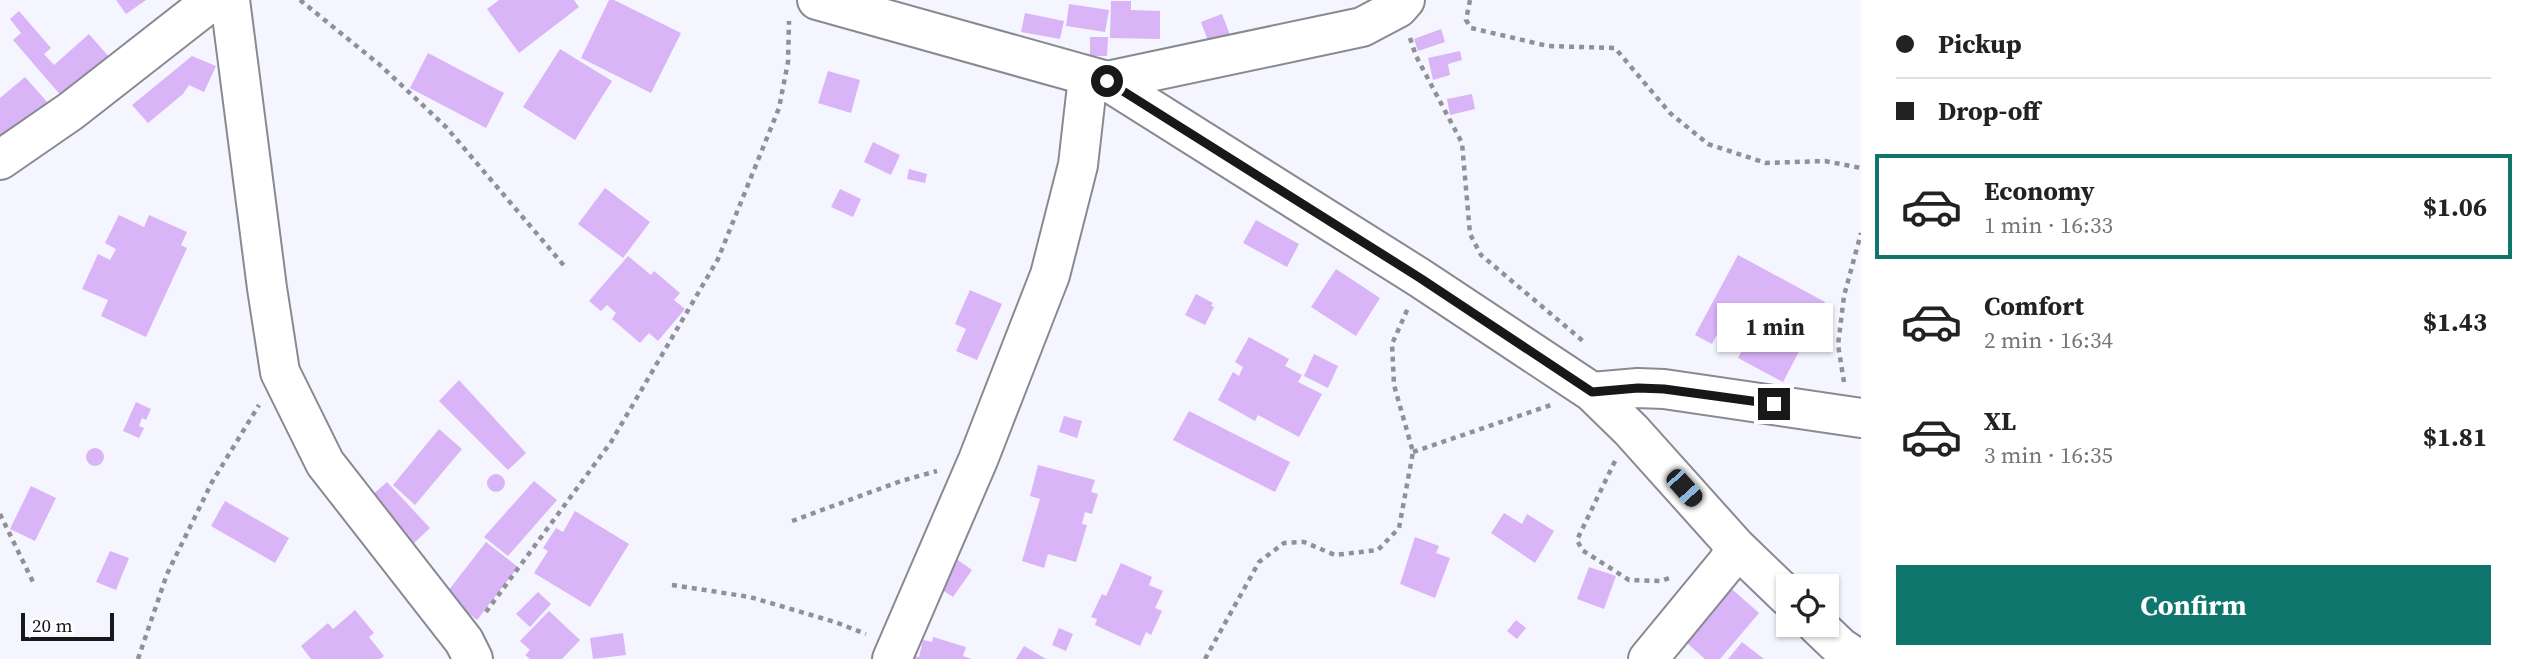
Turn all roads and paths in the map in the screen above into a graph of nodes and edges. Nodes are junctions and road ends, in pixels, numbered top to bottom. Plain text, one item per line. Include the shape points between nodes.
1 (213, 0) edge
2 (230, 0) edge
3 (300, 0) edge
4 (1470, 0) edge
5 (1401, 4) edge
6 (803, 6) edge
7 (1097, 79) junction
8 (0, 160) edge
9 (1861, 168) edge
10 (1861, 233) edge
11 (566, 268) dead end
12 (1420, 278) junction
13 (1586, 344) dead end
14 (280, 372) junction
15 (1592, 392) junction
16 (1859, 417) edge
17 (1631, 430) junction
18 (1413, 452) junction
19 (978, 460) junction
20 (0, 514) edge
21 (792, 521) dead end
22 (1736, 547) junction
23 (1674, 577) dead end
24 (33, 582) dead end
25 (672, 585) dead end
26 (1776, 585) edge
27 (1830, 637) edge
28 (468, 650) edge
29 (894, 652) edge
30 (138, 659) edge
31 (1205, 659) edge
32 (1647, 659) edge
33 (1858, 659) edge

1 - 8 street
2 - 14 street
3 - 11 path via 446,127
4 - 9 path via 1466,20 1471,28 1548,46 1615,48 1670,113 1709,144 1766,163 1825,161
5 - 7 street via 1363,27
5 - 13 path via 1416,56 1462,143 1471,234 1481,255
6 - 7 street
6 - 28 path via 779,108 718,259 611,442 507,585
7 - 12 street
7 - 19 street via 1050,275
10 - 16 path via 1844,296 1838,345 1844,383
12 - 15 street
12 - 18 path via 1392,344 1394,385
14 - 28 street via 325,463
14 - 30 path via 212,482 167,574
15 - 16 street via 1664,389
15 - 17 street
15 - 18 path
17 - 22 street
17 - 23 path via 1577,540 1582,550 1629,580
18 - 31 path via 1399,528 1378,550 1335,555 1304,542 1284,543 1259,562
19 - 21 path via 901,481
19 - 29 street
20 - 24 path
22 - 26 street
22 - 32 street
25 - 29 path via 750,597 835,622
27 - 33 street

